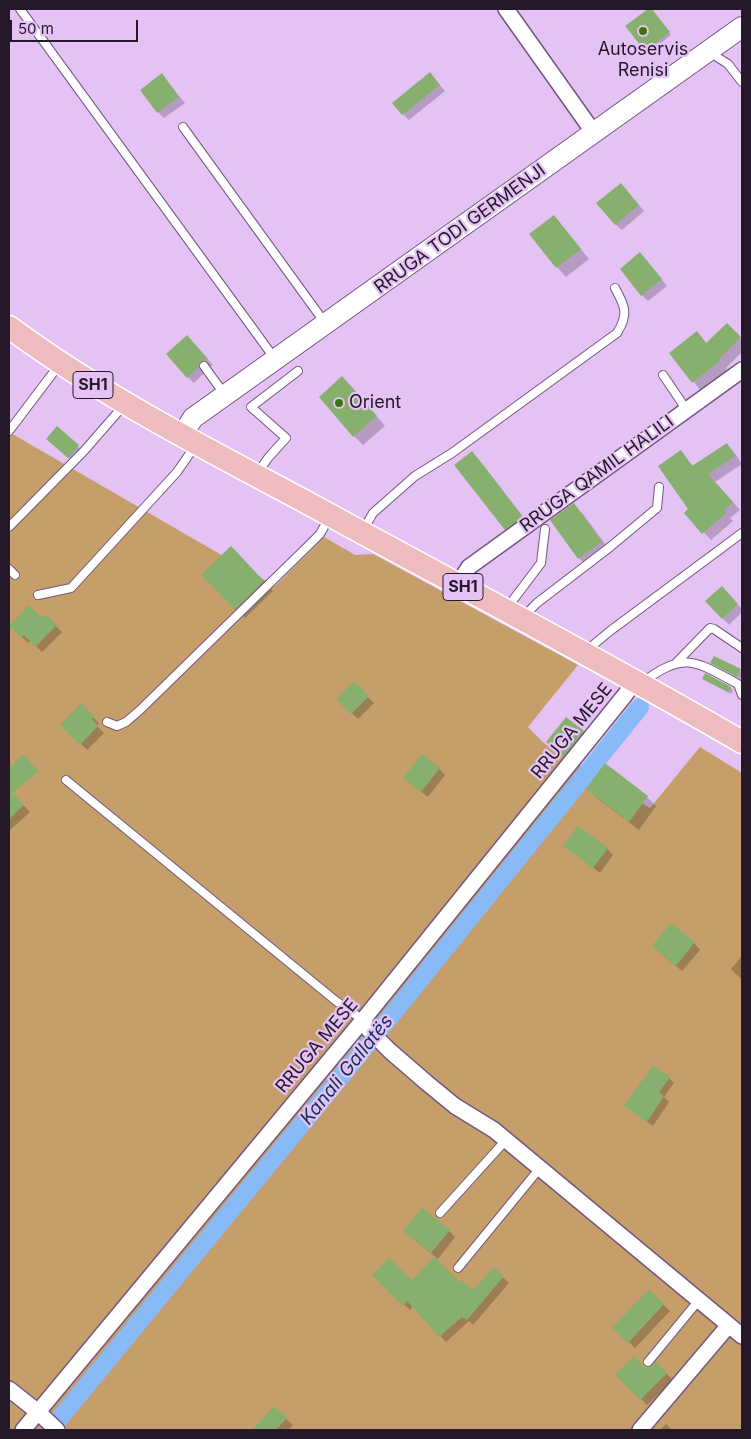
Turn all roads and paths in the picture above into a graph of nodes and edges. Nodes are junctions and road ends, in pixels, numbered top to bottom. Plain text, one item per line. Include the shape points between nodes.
1 (20, 9) edge
2 (506, 9) edge
3 (742, 27) edge
4 (710, 50) junction
5 (742, 82) edge
6 (183, 127) dead end
7 (594, 133) junction
8 (615, 288) dead end
9 (326, 324) junction
10 (9, 327) edge
11 (276, 360) junction
12 (60, 363) junction
13 (204, 366) dead end
14 (742, 370) edge
15 (298, 371) dead end
16 (663, 375) dead end
17 (226, 395) junction
18 (125, 403) junction
19 (685, 411) junction
20 (9, 431) edge
21 (189, 439) junction
22 (256, 475) junction
23 (659, 488) dead end
24 (330, 516) junction
25 (9, 527) edge
26 (545, 529) dead end
27 (362, 532) junction
28 (742, 533) edge
29 (458, 584) junction
30 (38, 595) dead end
31 (513, 614) junction
32 (742, 648) edge
33 (584, 654) junction
34 (676, 664) junction
35 (638, 682) junction
36 (742, 695) edge
37 (107, 722) dead end
38 (742, 742) edge
39 (66, 780) dead end
40 (366, 1025) junction
41 (506, 1140) junction
42 (540, 1168) junction
43 (440, 1213) dead end
44 (458, 1268) dead end
45 (699, 1300) junction
46 (729, 1325) junction
47 (742, 1336) edge
48 (648, 1362) dead end
49 (9, 1389) edge
50 (41, 1416) junction
51 (23, 1430) edge
52 (57, 1430) edge
53 (640, 1430) edge

1 - 11 lane
2 - 7 street
3 - 4 street, RRUGA TODI GERMENJI
4 - 5 lane via 728,64
4 - 7 street, RRUGA TODI GERMENJI
6 - 9 lane
7 - 9 street, RRUGA TODI GERMENJI
8 - 27 lane via 624,304 625,316 618,333 452,453 415,476 373,513
9 - 11 street, RRUGA TODI GERMENJI
10 - 12 main road, SH1
11 - 17 street, RRUGA TODI GERMENJI
12 - 18 main road, SH1
12 - 20 lane
13 - 17 lane
14 - 19 street, RRUGA QAMIL HALILI
15 - 22 lane via 251,407 286,438
16 - 19 lane
17 - 21 street, RRUGA TODI GERMENJI via 194,418
18 - 21 main road, SH1
18 - 25 lane via 84,451
19 - 29 street, RRUGA QAMIL HALILI via 469,567
21 - 22 main road, SH1
21 - 30 lane via 177,472 71,588
22 - 24 main road, SH1
23 - 31 lane via 657,508 537,603
24 - 27 main road, SH1
24 - 37 lane via 320,534 140,710 118,726
26 - 31 lane via 541,563
27 - 29 main road, SH1
28 - 33 lane
29 - 31 main road, SH1
31 - 33 main road, SH1
32 - 34 lane via 710,628
33 - 35 main road, SH1
34 - 35 lane
34 - 36 lane via 701,664 738,684
35 - 38 main road, SH1
35 - 40 street, RRUGA MESE
39 - 40 lane
40 - 41 street via 390,1051 455,1106
40 - 50 street, RRUGA MESE
41 - 42 street
41 - 43 lane
42 - 44 lane
42 - 45 street
45 - 46 street
45 - 48 lane
46 - 47 street
46 - 53 street
49 - 50 street
50 - 51 street, RRUGA MESE
50 - 52 street

